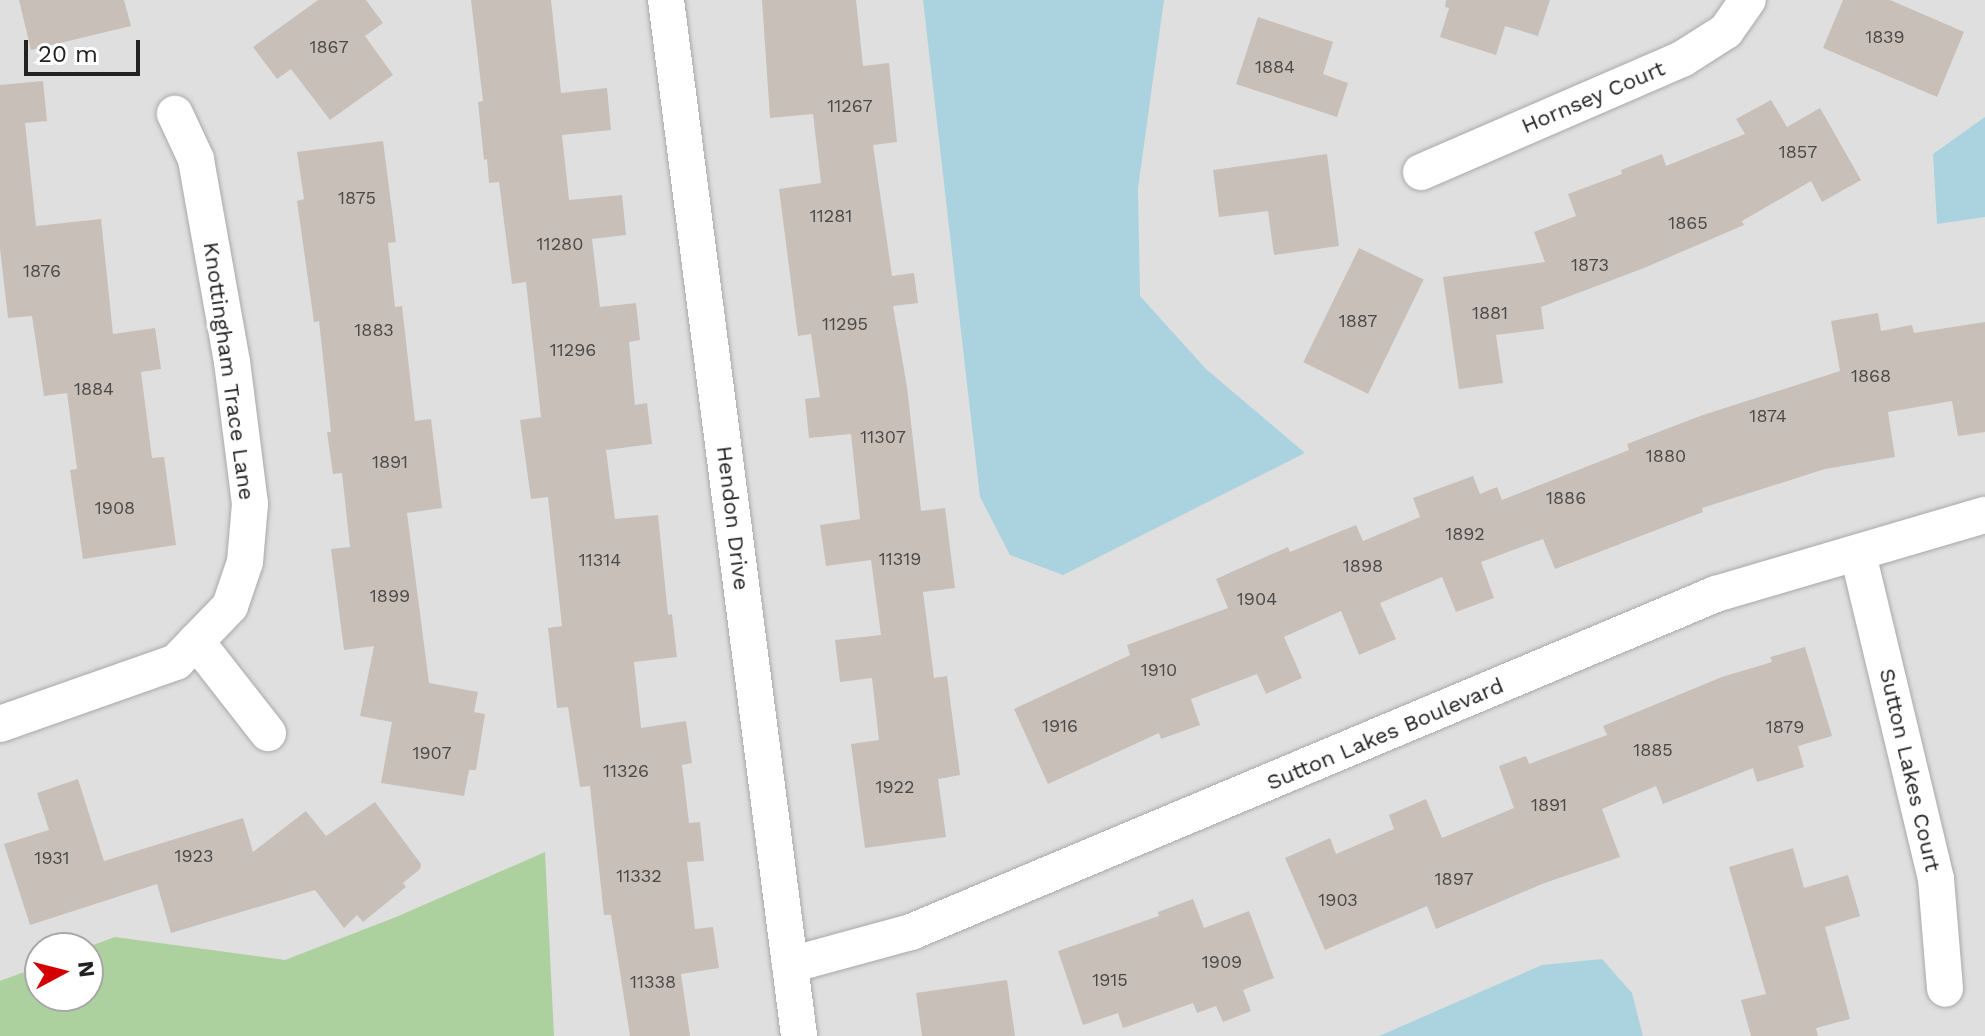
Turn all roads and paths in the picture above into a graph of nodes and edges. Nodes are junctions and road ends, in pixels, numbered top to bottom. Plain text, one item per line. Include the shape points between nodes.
1 (666, 0) edge
2 (1748, 0) edge
3 (175, 114) dead end
4 (1421, 172) dead end
5 (1985, 515) edge
6 (1858, 554) junction
7 (196, 641) junction
8 (0, 724) edge
9 (268, 733) dead end
10 (790, 965) junction
11 (1945, 989) dead end
12 (799, 1036) edge

1 - 10 street, Hendon Drive
2 - 4 street, Hornsey Court via 1726,31 1682,59
3 - 7 street, Knottingham Trace Lane via 196,159 232,362 250,504 245,562 230,606
5 - 6 street, Sutton Lakes Boulevard
6 - 10 street, Sutton Lakes Boulevard via 1716,594 911,932
6 - 11 street, Sutton Lakes Court via 1936,879
7 - 8 street, Knottingham Trace Lane via 176,662
7 - 9 street
10 - 12 street, Hendon Drive

